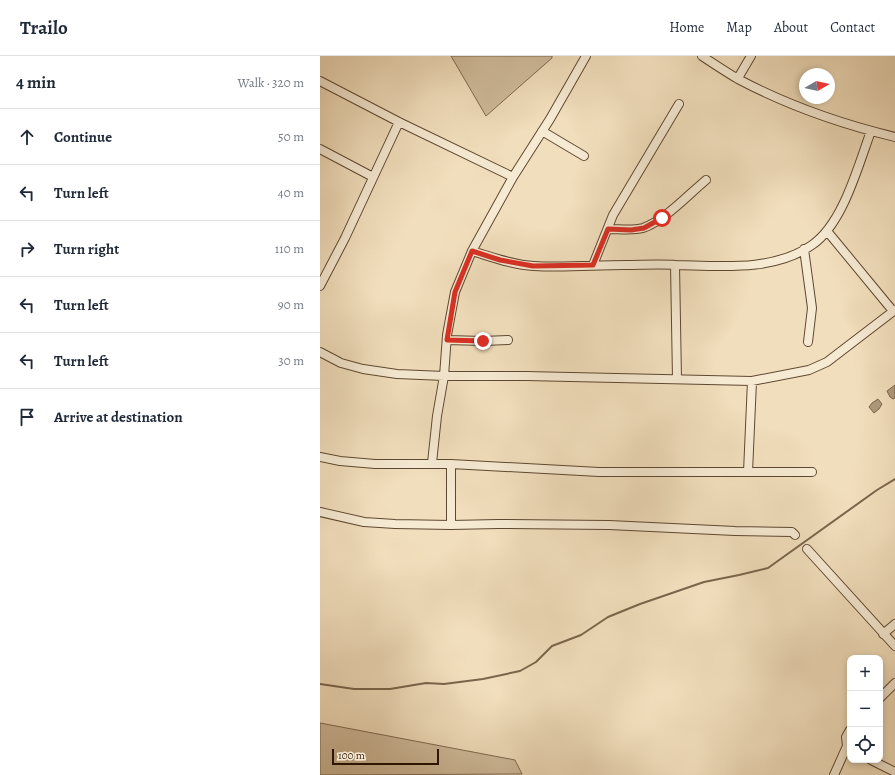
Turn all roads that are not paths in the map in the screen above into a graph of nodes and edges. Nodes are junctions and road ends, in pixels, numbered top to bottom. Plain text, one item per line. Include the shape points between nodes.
1 (586, 56) edge
2 (702, 56) edge
3 (751, 56) edge
4 (738, 78) junction
5 (320, 81) edge
6 (679, 104) dead end
7 (399, 122) junction
8 (871, 131) junction
9 (542, 132) junction
10 (895, 137) edge
11 (320, 149) edge
12 (584, 156) dead end
13 (513, 177) junction
14 (373, 178) junction
15 (706, 180) dead end
16 (608, 229) junction
17 (827, 231) junction
18 (804, 249) junction
19 (472, 251) junction
20 (593, 265) junction
21 (675, 265) junction
22 (320, 286) edge
23 (894, 311) edge
24 (447, 340) junction
25 (508, 340) dead end
26 (808, 342) dead end
27 (320, 352) edge
28 (444, 376) junction
29 (677, 379) junction
30 (752, 381) junction
31 (320, 457) edge
32 (432, 463) junction
33 (451, 464) junction
34 (748, 472) junction
35 (812, 472) dead end
36 (320, 512) edge
37 (451, 525) junction
38 (795, 534) dead end
39 (807, 548) dead end
40 (895, 624) edge
41 (883, 634) junction
42 (895, 646) edge
43 (895, 683) edge
44 (883, 695) edge
45 (847, 750) edge
46 (877, 763) edge
47 (895, 772) edge
48 (834, 775) edge

1 - 9 street
2 - 4 street
3 - 4 street
4 - 8 street via 800,107
5 - 7 street
6 - 16 street via 613,215
7 - 13 street
7 - 14 street
8 - 10 street
8 - 17 street via 847,197
9 - 12 street
9 - 13 street
11 - 14 street
13 - 19 street
14 - 22 street
15 - 16 street via 662,218 644,228
16 - 20 street
17 - 18 street
17 - 23 street
18 - 21 street via 787,258 759,264 722,267
18 - 26 street via 812,308
19 - 20 street via 500,260 533,266
19 - 24 street via 455,292
20 - 21 street
21 - 29 street
23 - 30 street via 819,367
24 - 25 street
24 - 28 street
27 - 28 street via 341,363 363,369 397,374
28 - 29 street
28 - 32 street
29 - 30 street
30 - 34 street
31 - 32 street via 374,464
32 - 33 street
33 - 34 street via 599,472
33 - 37 street
34 - 35 street
36 - 37 street via 364,522
37 - 38 street via 609,525
39 - 41 street
40 - 41 street
41 - 42 street
43 - 44 street
45 - 48 street
46 - 47 street

